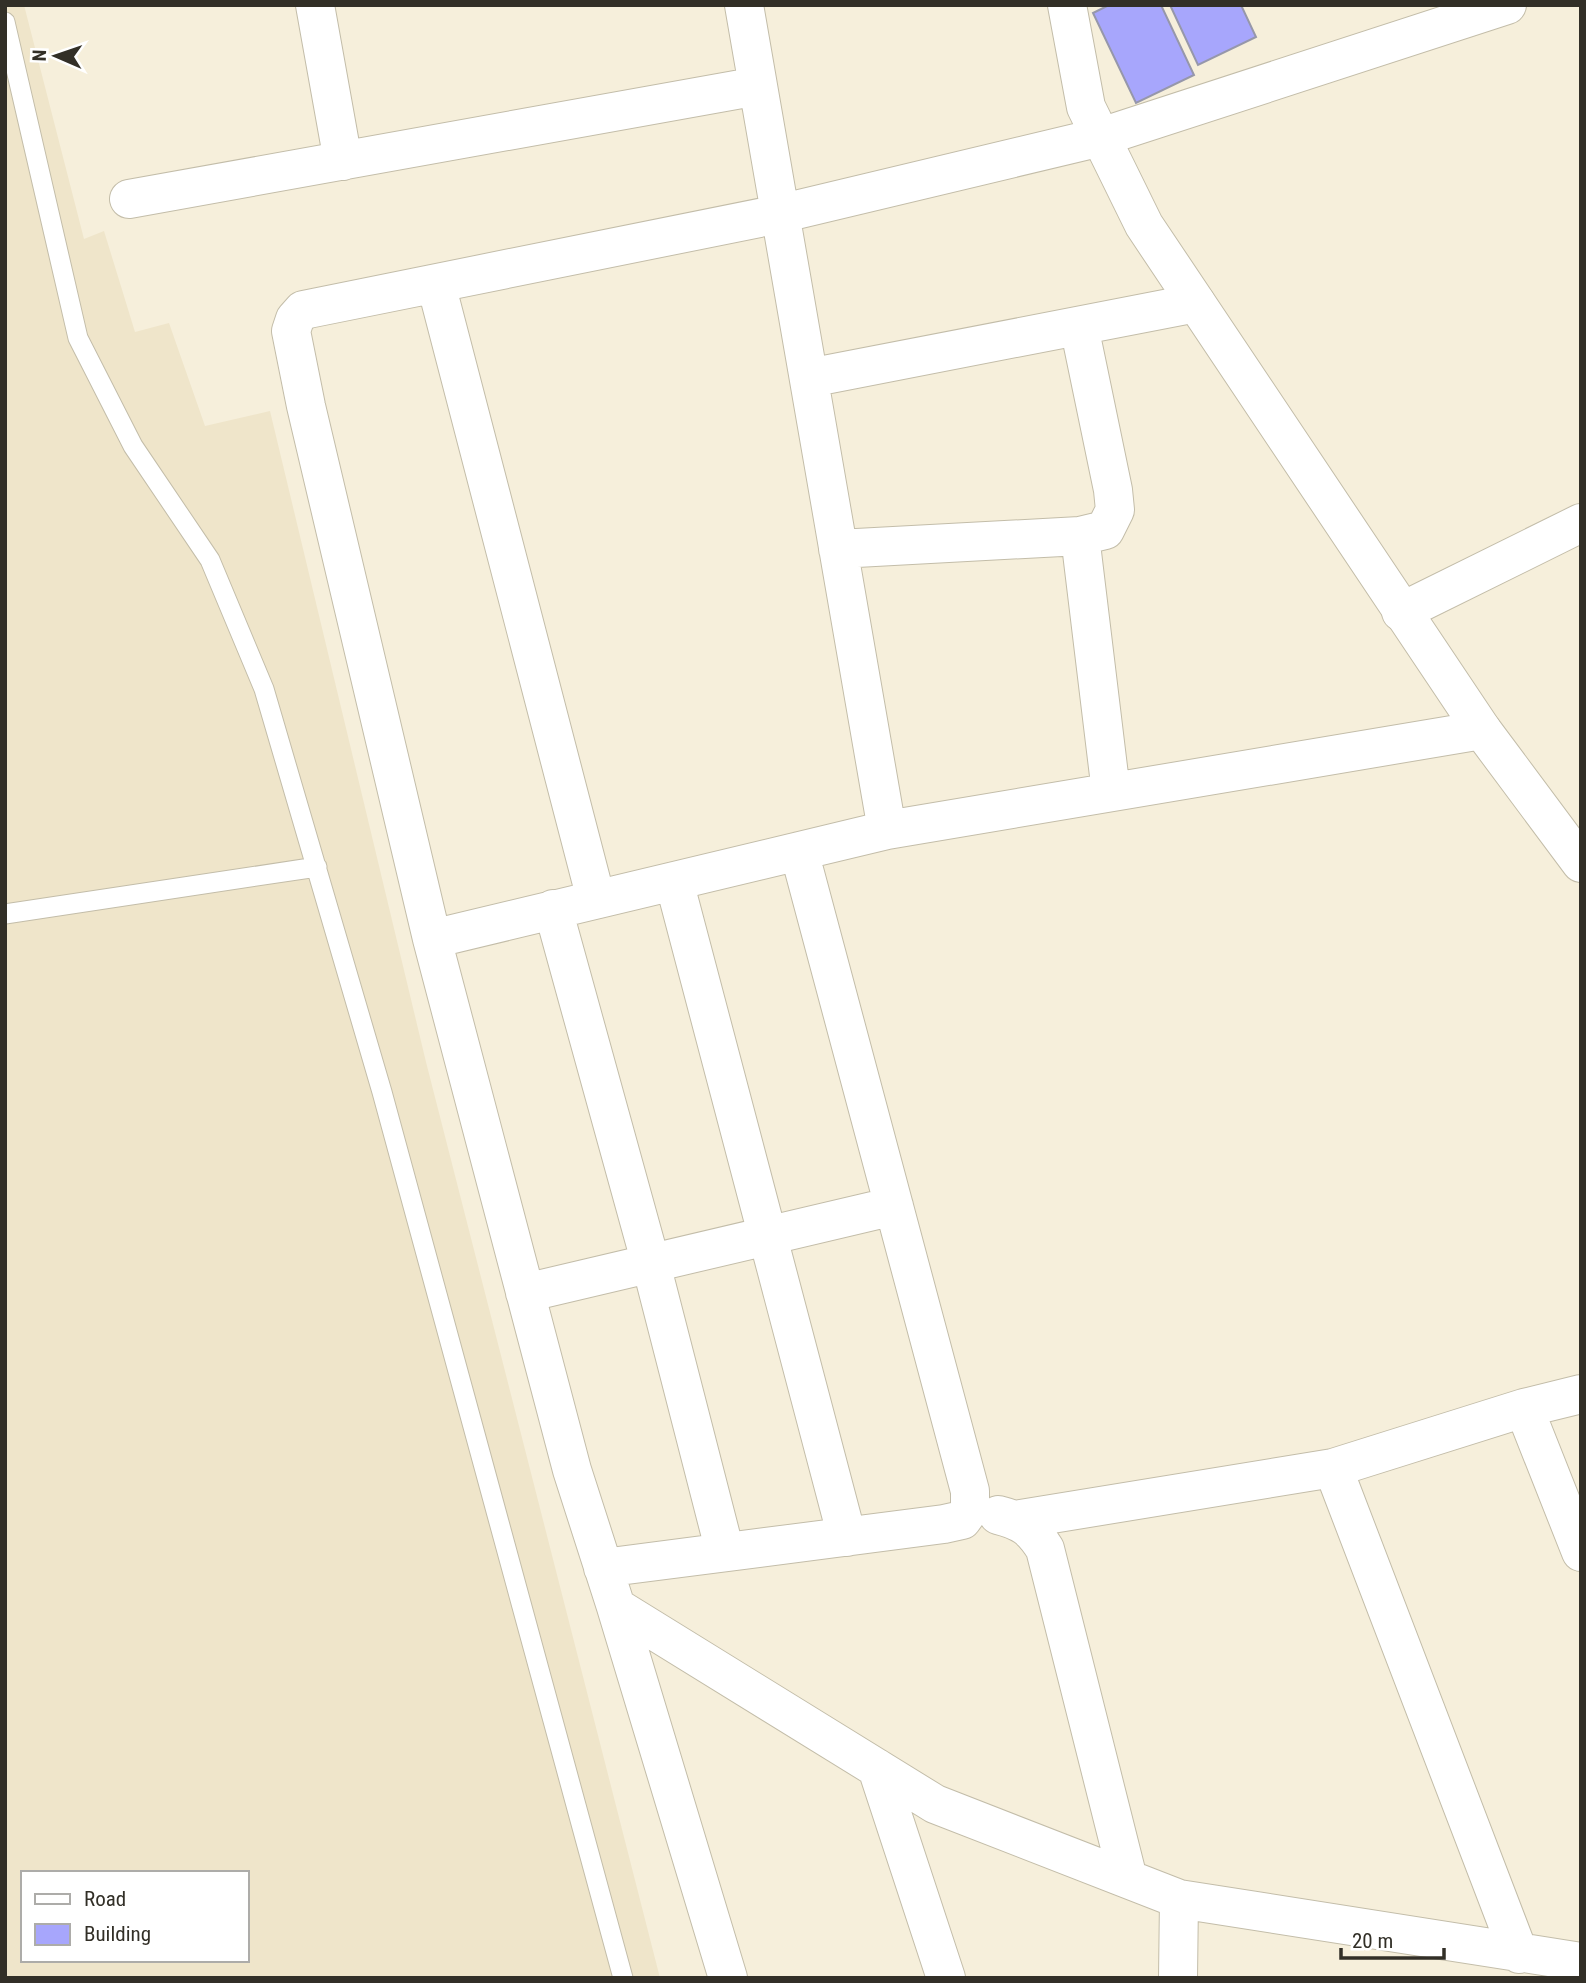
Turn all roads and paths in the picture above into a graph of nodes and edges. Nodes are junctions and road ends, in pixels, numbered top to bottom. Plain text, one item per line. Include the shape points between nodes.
1 (314, 5) edge
2 (744, 5) edge
3 (1067, 5) edge
4 (1507, 5) edge
5 (5, 22) edge
6 (758, 86) junction
7 (1101, 137) junction
8 (342, 161) junction
9 (130, 199) dead end
10 (779, 214) junction
11 (436, 284) junction
12 (1196, 303) junction
13 (1079, 326) junction
14 (809, 378) junction
15 (1581, 523) edge
16 (1080, 536) junction
17 (838, 549) junction
18 (1401, 612) junction
19 (1482, 730) junction
20 (1111, 792) junction
21 (887, 830) junction
22 (799, 851) junction
23 (1581, 863) edge
24 (317, 867) junction
25 (674, 881) junction
26 (596, 899) junction
27 (553, 909) junction
28 (5, 915) edge
29 (432, 939) junction
30 (894, 1206) junction
31 (769, 1236) junction
32 (651, 1264) junction
33 (525, 1293) junction
34 (1581, 1394) edge
35 (1524, 1408) junction
36 (1333, 1468) junction
37 (970, 1508) junction
38 (1015, 1520) junction
39 (847, 1536) junction
40 (725, 1552) junction
41 (1581, 1552) edge
42 (603, 1568) junction
43 (616, 1607) junction
44 (877, 1768) junction
45 (1128, 1879) junction
46 (1179, 1899) junction
47 (1498, 1960) edge
48 (1581, 1962) edge
49 (623, 1978) edge
50 (728, 1978) edge
51 (946, 1978) edge
52 (1178, 1978) edge

1 - 8 street
2 - 6 street
3 - 7 street via 1086,107
4 - 7 street
5 - 24 lane via 78,338 134,446 210,560 264,689
6 - 8 street
6 - 10 street
7 - 10 street
7 - 12 street via 1144,225
8 - 9 street
10 - 11 street
10 - 14 street
11 - 26 street
11 - 29 street via 303,310 291,331
12 - 13 street
12 - 18 street
13 - 14 street
13 - 16 street via 1115,510 1105,530
14 - 17 street
15 - 18 street
16 - 17 street
16 - 20 street
17 - 21 street
18 - 19 street
19 - 20 street
19 - 23 street
20 - 21 street
21 - 22 street
22 - 25 street
22 - 30 street
24 - 28 lane
24 - 49 lane
25 - 26 street
25 - 31 street
26 - 27 street
27 - 29 street
27 - 32 street
29 - 33 street
30 - 31 street
30 - 37 street via 970,1491
31 - 32 street
31 - 39 street
32 - 33 street
32 - 40 street
33 - 42 street
34 - 35 street
35 - 36 street
35 - 41 street
36 - 38 street
36 - 47 street
37 - 38 street
37 - 39 street via 962,1520
38 - 45 street via 1035,1533 1045,1549
39 - 40 street
40 - 42 street
42 - 43 street
43 - 44 street
43 - 50 street
44 - 45 street via 935,1804
44 - 51 street
45 - 46 street
46 - 47 street
46 - 52 street
47 - 48 street

